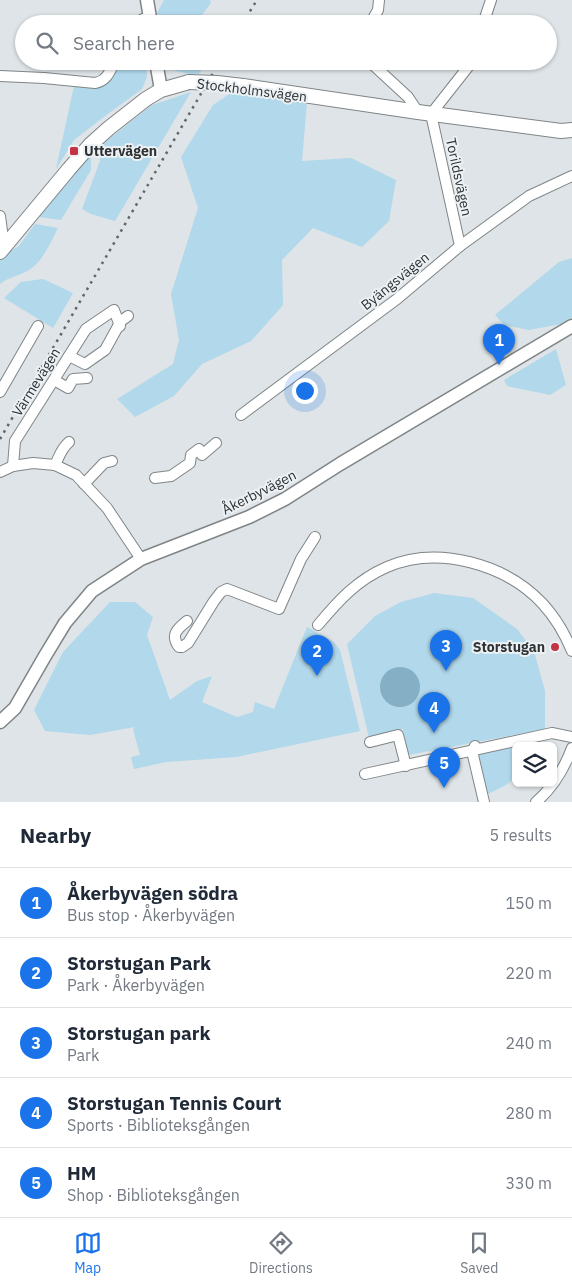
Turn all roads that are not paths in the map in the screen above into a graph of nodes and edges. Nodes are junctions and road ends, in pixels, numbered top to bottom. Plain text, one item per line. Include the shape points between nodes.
1 (147, 0) edge
2 (379, 0) edge
3 (491, 0) edge
4 (149, 15) edge
5 (375, 15) edge
6 (486, 15) edge
7 (110, 70) edge
8 (158, 70) edge
9 (379, 70) edge
10 (465, 70) edge
11 (0, 76) edge
12 (161, 90) junction
13 (425, 113) junction
14 (572, 130) edge
15 (572, 176) edge
16 (0, 216) edge
17 (460, 246) junction
18 (2, 249) edge
19 (128, 316) dead end
20 (38, 326) dead end
21 (120, 326) junction
22 (572, 326) edge
23 (69, 356) junction
24 (82, 363) junction
25 (87, 378) dead end
26 (73, 379) junction
27 (54, 380) junction
28 (0, 392) edge
29 (241, 415) dead end
30 (69, 442) dead end
31 (216, 443) dead end
32 (112, 461) dead end
33 (55, 465) junction
34 (13, 466) junction
35 (0, 472) edge
36 (155, 478) dead end
37 (84, 484) junction
38 (314, 537) dead end
39 (140, 559) junction
40 (187, 621) dead end
41 (318, 625) dead end
42 (572, 651) edge
43 (0, 722) edge
44 (572, 737) edge
45 (370, 742) dead end
46 (474, 747) junction
47 (572, 748) edge
48 (406, 766) junction
49 (365, 774) dead end
50 (484, 802) edge
51 (536, 802) edge

1 - 4 street
2 - 5 street
3 - 6 street
7 - 11 street via 102,82 95,83
8 - 12 street
9 - 13 street
10 - 13 street
12 - 13 main road, Stockholmsvägen, bridge via 189,82 217,83
12 - 18 main road, Stockholmsvägen via 90,145
13 - 14 main road, Stockholmsvägen
13 - 17 street, Torildsvägen
15 - 17 street, Byängsvägen via 529,196
16 - 18 street
17 - 29 street, Byängsvägen via 397,299
19 - 21 street
20 - 28 street
21 - 23 street, Värmevägen via 114,310 86,329
21 - 24 street via 105,350
22 - 39 street, Åkerbyvägen via 285,499 249,517
23 - 24 street
23 - 27 street, Värmevägen
24 - 26 street
25 - 26 street
26 - 27 street via 68,388
27 - 34 street, Värmevägen via 15,441
30 - 33 street via 62,448
31 - 36 street via 202,455 199,450 192,455 190,463 171,476
32 - 37 street via 104,463
33 - 34 street via 33,463
33 - 37 street
34 - 35 street
37 - 39 street via 107,508
38 - 40 street via 280,609 227,589 214,601 188,643 178,647 174,634
39 - 43 street, Åkerbyvägen via 92,591 65,622 15,708
41 - 42 street via 345,594 389,566 425,559 466,561 514,580 542,603
44 - 46 street via 552,733
45 - 48 street via 398,735
46 - 48 street
46 - 50 street
47 - 51 street via 561,773
48 - 49 street

